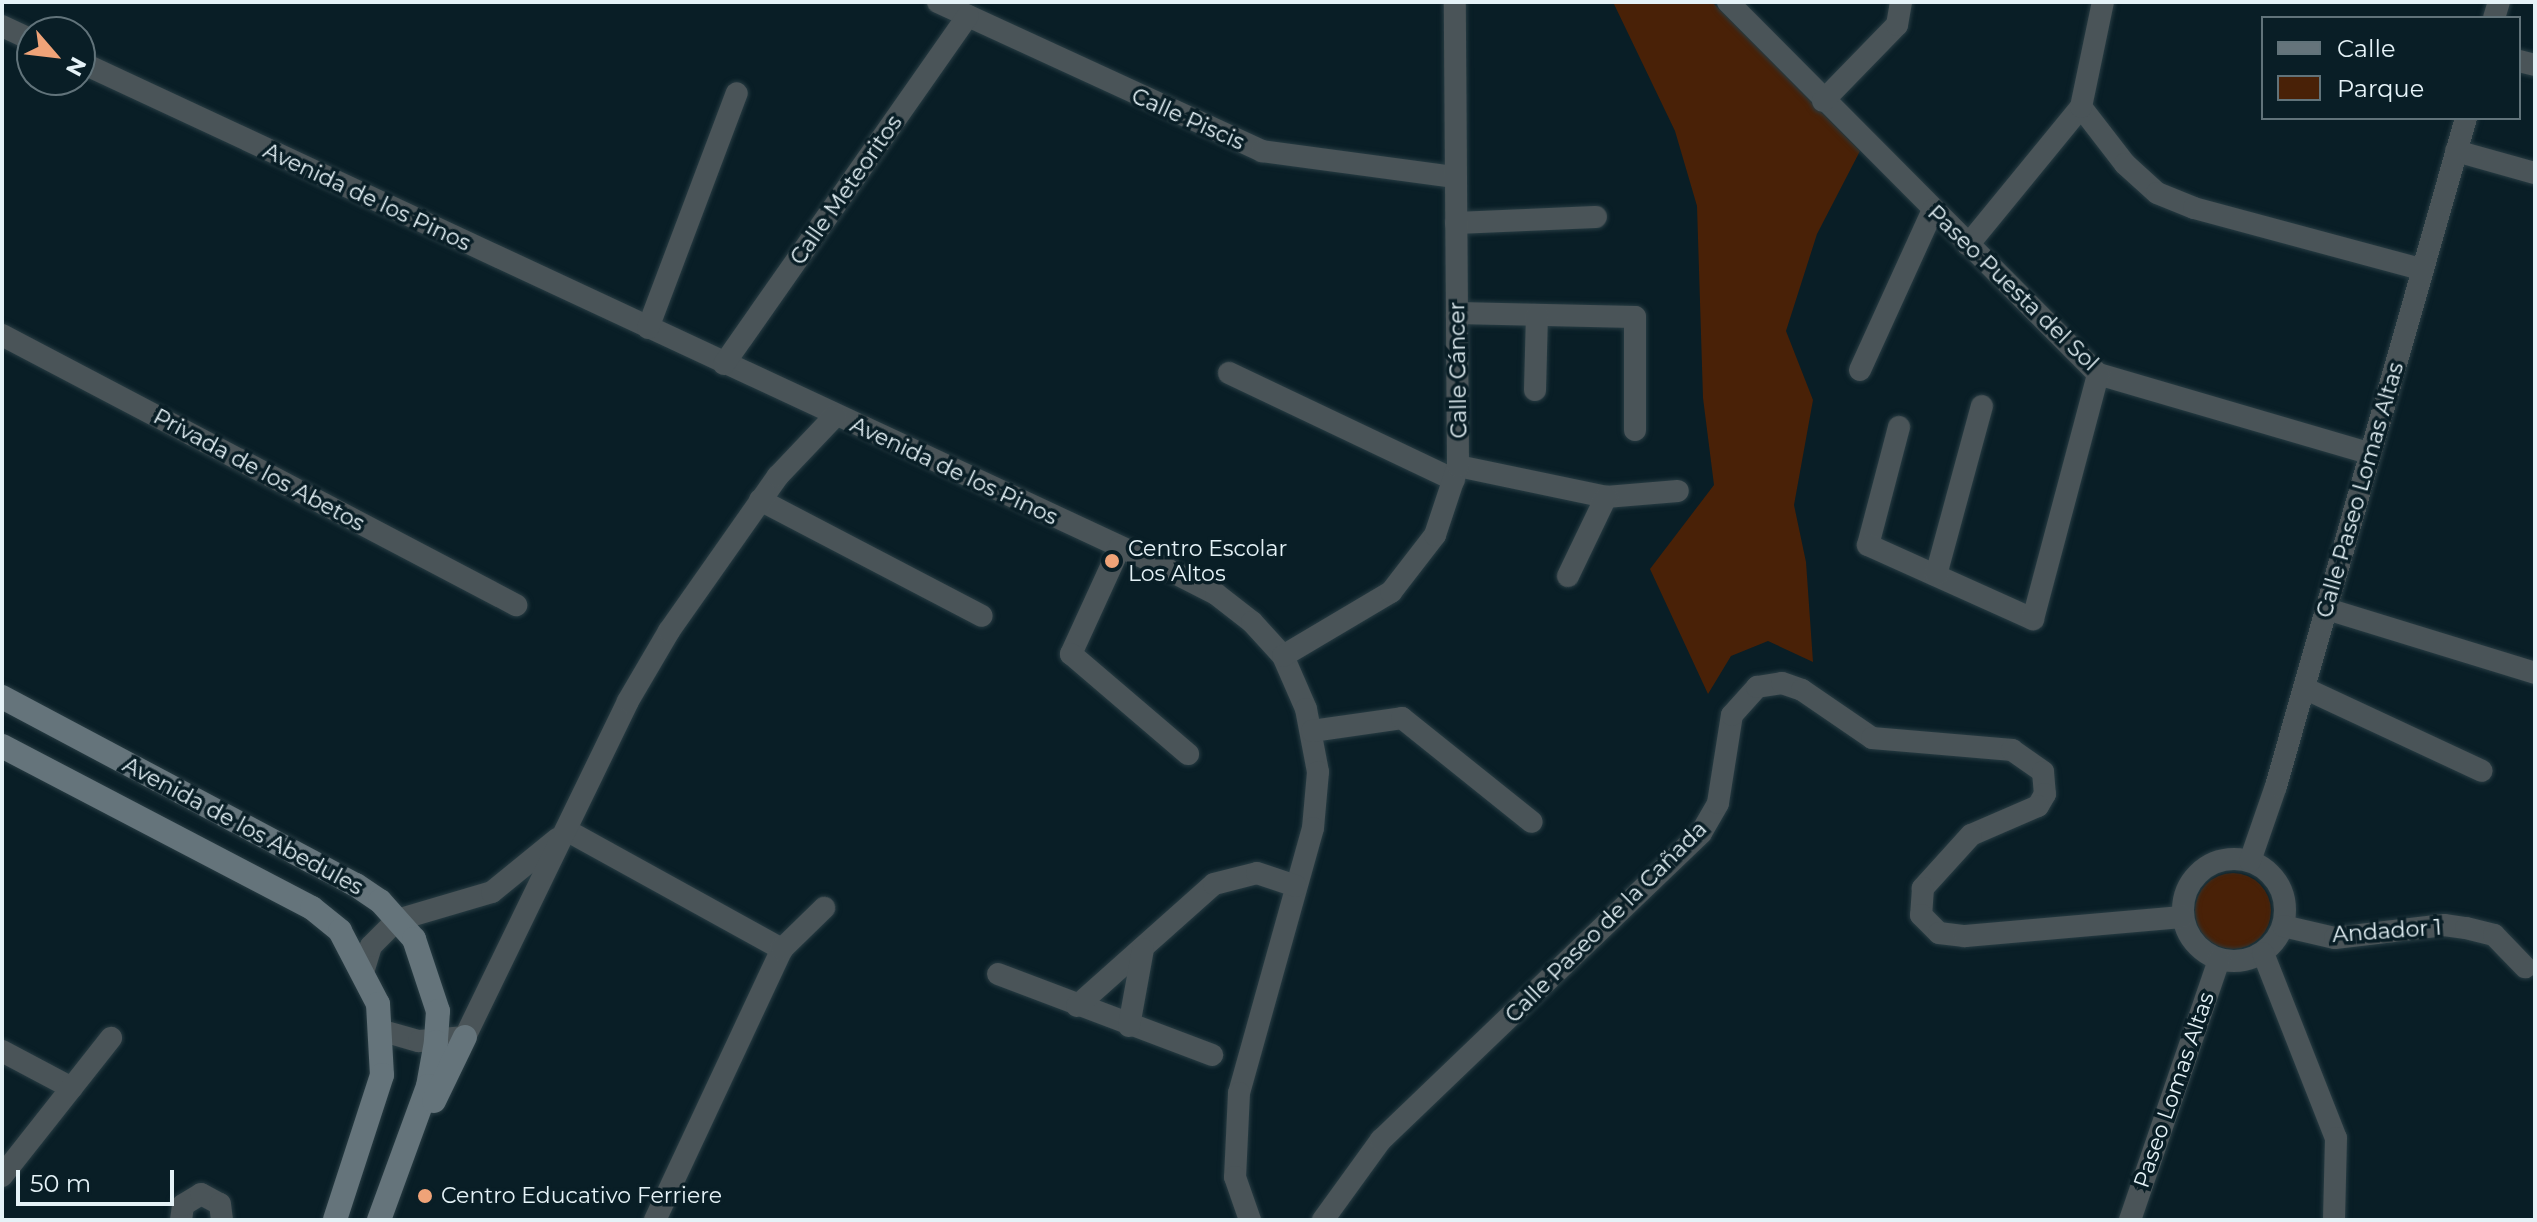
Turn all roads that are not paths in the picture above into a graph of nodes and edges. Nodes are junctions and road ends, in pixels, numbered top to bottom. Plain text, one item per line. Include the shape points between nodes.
1 (938, 2) edge
2 (1455, 2) edge
3 (1728, 2) edge
4 (1901, 2) edge
5 (2103, 2) edge
6 (968, 16) junction
7 (96, 69) edge
8 (737, 93) dead end
9 (1823, 101) junction
10 (2081, 107) junction
11 (2465, 120) edge
12 (2456, 151) junction
13 (2535, 173) edge
14 (1455, 177) junction
15 (1933, 210) junction
16 (1596, 217) dead end
17 (1456, 223) junction
18 (1968, 245) junction
19 (2423, 270) junction
20 (1457, 313) junction
21 (1537, 315) junction
22 (648, 328) junction
23 (2, 335) edge
24 (724, 364) junction
25 (1860, 370) dead end
26 (1229, 373) dead end
27 (2098, 374) junction
28 (1535, 390) dead end
29 (1982, 406) dead end
30 (835, 416) junction
31 (1899, 427) dead end
32 (1635, 430) dead end
33 (2371, 454) junction
34 (1456, 473) junction
35 (1678, 491) dead end
36 (1606, 497) junction
37 (760, 500) junction
38 (1120, 547) junction
39 (1936, 575) junction
40 (1568, 576) dead end
41 (516, 605) dead end
42 (2327, 609) junction
43 (982, 616) dead end
44 (1283, 656) junction
45 (2535, 673) edge
46 (2304, 688) junction
47 (2, 697) edge
48 (1312, 731) junction
49 (2, 746) edge
50 (1188, 754) dead end
51 (2482, 771) dead end
52 (1532, 822) dead end
53 (566, 830) junction
54 (2250, 861) junction
55 (1296, 886) junction
56 (824, 908) dead end
57 (2182, 917) junction
58 (397, 920) junction
59 (2283, 926) junction
60 (782, 949) junction
61 (1143, 949) junction
62 (2263, 953) junction
63 (2219, 960) junction
64 (2525, 967) dead end
65 (364, 969) junction
66 (998, 974) dead end
67 (1077, 1006) junction
68 (1129, 1026) junction
69 (383, 1031) junction
70 (465, 1037) junction
71 (111, 1038) dead end
72 (436, 1042) junction
73 (2, 1051) edge
74 (1212, 1055) dead end
75 (72, 1088) junction
76 (2, 1176) edge
77 (392, 1186) junction
78 (181, 1220) edge
79 (222, 1220) edge
80 (335, 1220) edge
81 (379, 1220) edge
82 (655, 1220) edge
83 (1250, 1220) edge
84 (1323, 1220) edge
85 (2130, 1220) edge
86 (2334, 1220) edge

1 - 6 street, Calle Piscis
2 - 14 street, Calle Cáncer
3 - 9 street, Paseo Puesta del Sol
4 - 9 street via 1897,25
5 - 10 street
6 - 14 street, Calle Piscis via 1262,151
6 - 24 street, Calle Meteoritos
7 - 22 street, Avenida de los Pinos
8 - 22 street
9 - 15 street, Paseo Puesta del Sol
10 - 18 street
10 - 19 street via 2125,164 2157,193 2194,208
11 - 12 street, Calle Paseo Lomas Altas
12 - 13 street
12 - 19 street, Calle Paseo Lomas Altas
14 - 17 street, Calle Cáncer
15 - 18 street, Paseo Puesta del Sol
15 - 25 street
16 - 17 street
17 - 20 street, Calle Cáncer
18 - 27 street, Paseo Puesta del Sol
19 - 33 street, Calle Paseo Lomas Altas
20 - 21 street
20 - 34 street, Calle Cáncer
21 - 28 street
21 - 32 street via 1635,317
22 - 24 street, Avenida de los Pinos
23 - 41 street, Privada de los Abetos
24 - 30 street, Avenida de los Pinos
26 - 34 street
27 - 33 street, Paseo Puesta del Sol
27 - 39 street via 2033,619
29 - 39 street
30 - 37 street
30 - 38 street, Avenida de los Pinos
31 - 39 street via 1868,545
33 - 42 street, Calle Paseo Lomas Altas
34 - 36 street
34 - 44 street, Calle Cáncer via 1435,535 1391,592
35 - 36 street
36 - 40 street
37 - 43 street
37 - 53 street via 628,701
38 - 44 street, Avenida de los Pinos via 1216,594
38 - 50 street via 1071,654
42 - 45 street
42 - 46 street, Calle Paseo Lomas Altas
44 - 48 street, Avenida de los Pinos
46 - 51 street
46 - 54 street, Calle Paseo Lomas Altas
47 - 58 street, Avenida de los Abedules via 356,885
48 - 52 street via 1402,718
48 - 55 street, Avenida de los Pinos via 1316,800
49 - 65 street, Avenida de los Abedules via 312,908 340,931
53 - 58 street via 492,892
53 - 60 street
53 - 70 street
54 - 57 street via 2225,860 2201,870 2183,900
54 - 59 street via 2276,880 2284,902
55 - 61 street via 1257,873 1214,884
55 - 83 street, Avenida de los Pinos via 1239,1093 1235,1177
56 - 60 street
57 - 63 street via 2194,944
57 - 84 street, Calle Paseo de la Cañada via 1965,936 1939,933 1921,915 1923,888 1971,835 2038,806 2045,794 2043,772 2012,750 1872,738 1802,690 1782,683 1757,687 1732,715 1718,803 1701,833 1381,1140
58 - 65 street via 371,946
58 - 72 street, Avenida de los Abedules via 414,939 429,974 438,1011
59 - 62 street
59 - 64 street, Andador 1 via 2344,938 2444,925 2466,928 2494,935
60 - 82 street
61 - 67 street
61 - 68 street
62 - 63 street via 2249,960
62 - 86 street via 2336,1138
63 - 85 street, Paseo Lomas Altas
65 - 69 street, Avenida de los Abedules
66 - 67 street
67 - 68 street
68 - 74 street
69 - 72 street
69 - 80 street, Avenida de los Abedules via 382,1075 374,1108
70 - 72 street
70 - 77 street
71 - 75 street
72 - 77 street, Avenida de los Abedules via 428,1086
73 - 75 street
75 - 76 street
77 - 81 street
78 - 79 street via 183,1205 201,1194 220,1204

